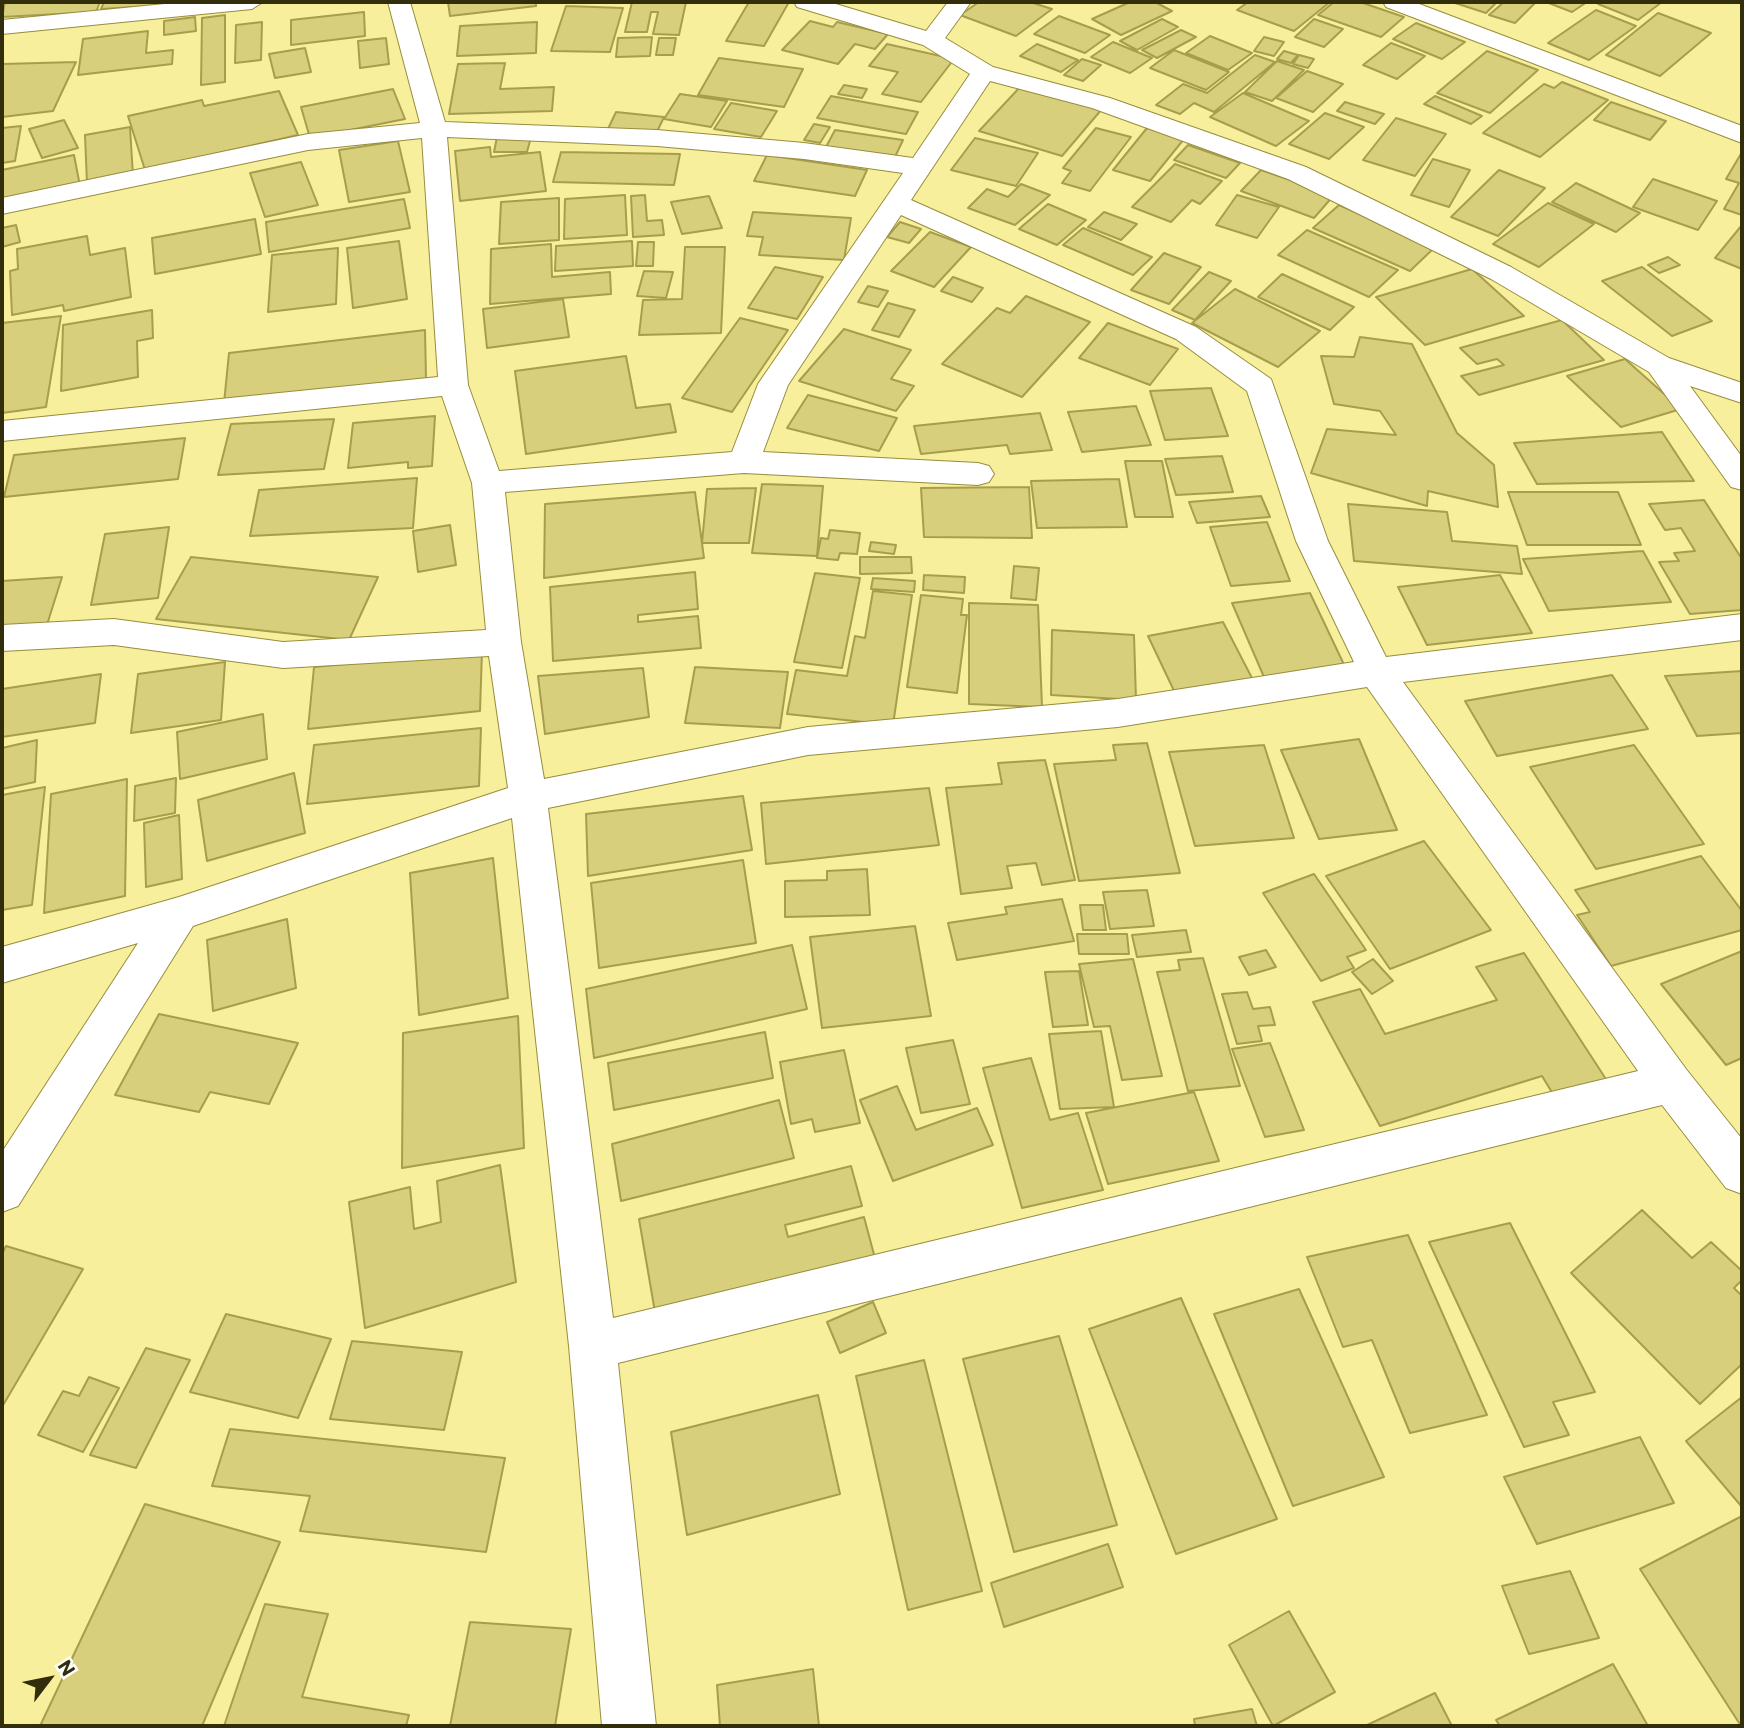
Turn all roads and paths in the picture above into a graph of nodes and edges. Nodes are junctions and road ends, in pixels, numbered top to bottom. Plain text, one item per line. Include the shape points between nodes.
1 (252, 2) edge
2 (399, 2) edge
3 (805, 2) edge
4 (960, 2) edge
5 (1394, 2) edge
6 (2, 27) edge
7 (931, 40) junction
8 (984, 72) junction
9 (434, 128) junction
10 (1742, 135) edge
11 (918, 167) junction
12 (895, 203) junction
13 (2, 206) edge
14 (1659, 365) junction
15 (453, 385) junction
16 (1742, 393) edge
17 (2, 431) edge
18 (744, 462) junction
19 (978, 474) dead end
20 (1742, 479) edge
21 (488, 483) junction
22 (1742, 627) edge
23 (2, 638) edge
24 (504, 642) junction
25 (1376, 672) junction
26 (528, 797) junction
27 (179, 914) junction
28 (2, 965) edge
29 (1671, 1083) junction
30 (1742, 1173) edge
31 (2, 1191) edge
32 (593, 1346) junction
33 (629, 1726) edge

1 - 6 street
2 - 9 street
3 - 7 street
4 - 7 street
5 - 10 street
7 - 8 street
8 - 11 street
8 - 14 street via 1101,103 1297,173 1501,274
9 - 11 street via 656,138 804,150
9 - 13 street via 308,142
9 - 15 street
11 - 12 street
12 - 18 street via 774,384
12 - 25 street via 1186,333 1260,386 1312,541
14 - 16 street
14 - 20 street
15 - 17 street
15 - 21 street
18 - 19 street
18 - 21 street
21 - 24 street
22 - 25 street
23 - 24 street via 114,632 284,655
24 - 26 street
25 - 26 street via 1118,713 808,741
25 - 29 street
26 - 27 street
26 - 32 street
27 - 28 street
27 - 31 street
29 - 30 street
29 - 32 street
32 - 33 street

